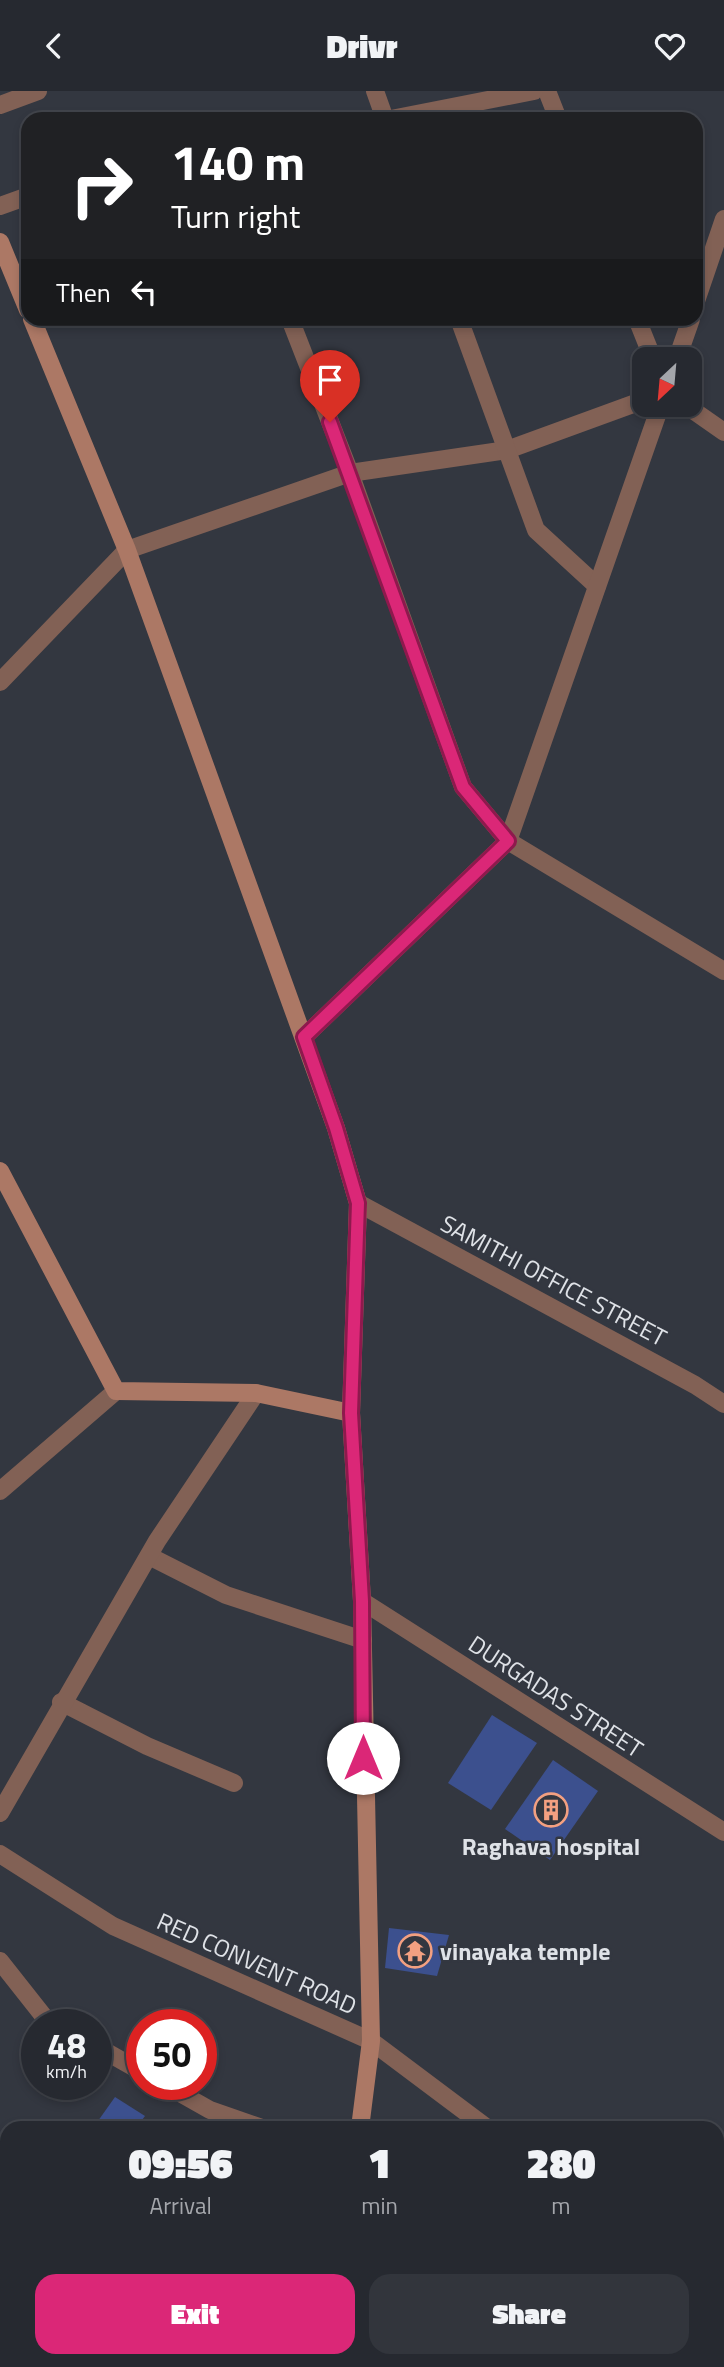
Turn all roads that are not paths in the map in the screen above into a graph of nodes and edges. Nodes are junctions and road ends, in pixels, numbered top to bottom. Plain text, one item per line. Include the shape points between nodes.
1 (38, 91) edge
2 (375, 91) edge
3 (534, 91) edge
4 (547, 91) edge
5 (0, 105) edge
6 (382, 112) edge
7 (427, 112) edge
8 (555, 112) edge
9 (21, 199) edge
10 (0, 207) edge
11 (724, 219) edge
12 (0, 242) edge
13 (703, 280) edge
14 (21, 293) edge
15 (35, 326) edge
16 (293, 326) edge
17 (462, 326) edge
18 (640, 326) edge
19 (689, 326) edge
20 (648, 347) edge
21 (681, 347) edge
22 (632, 404) edge
23 (656, 417) edge
24 (702, 417) edge
25 (724, 432) edge
26 (507, 450) junction
27 (350, 473) junction
28 (127, 551) junction
29 (597, 586) junction
30 (0, 682) edge
31 (508, 841) junction
32 (724, 971) edge
33 (304, 1037) junction
34 (0, 1171) edge
35 (358, 1203) junction
36 (116, 1391) junction
37 (256, 1393) junction
38 (724, 1405) edge
39 (351, 1413) junction
40 (0, 1491) edge
41 (149, 1556) junction
42 (362, 1601) junction
43 (363, 1640) junction
44 (61, 1702) junction
45 (234, 1783) dead end
46 (0, 1813) edge
47 (724, 1832) edge
48 (0, 1854) edge
49 (0, 1961) edge
50 (38, 2009) edge
51 (371, 2041) junction
52 (193, 2100) edge
53 (242, 2121) edge
54 (361, 2121) edge
55 (478, 2121) edge

1 - 5 street
2 - 6 street
3 - 7 street
4 - 8 street
9 - 10 street
11 - 13 street
12 - 14 main road
15 - 28 main road
16 - 27 street
17 - 26 street
18 - 20 street
19 - 21 street
22 - 26 street
23 - 29 street
24 - 25 street
26 - 27 street
26 - 29 street via 536,530
27 - 28 street
27 - 31 street via 463,787
28 - 30 street
28 - 33 main road
29 - 31 street
31 - 32 street
31 - 33 street
33 - 35 main road
34 - 36 main road
35 - 38 street, SAMITHI OFFICE STREET
35 - 39 main road
36 - 37 main road
36 - 40 street
37 - 39 main road
37 - 41 street
39 - 42 main road
41 - 43 street via 226,1595
41 - 44 street
42 - 43 main road
42 - 47 street, DURGADAS STREET
43 - 51 main road
44 - 45 street
44 - 46 street
48 - 51 street, RED CONVENT ROAD via 113,1926
49 - 50 street
51 - 54 main road
51 - 55 street, RED CONVENT ROAD
52 - 53 street

